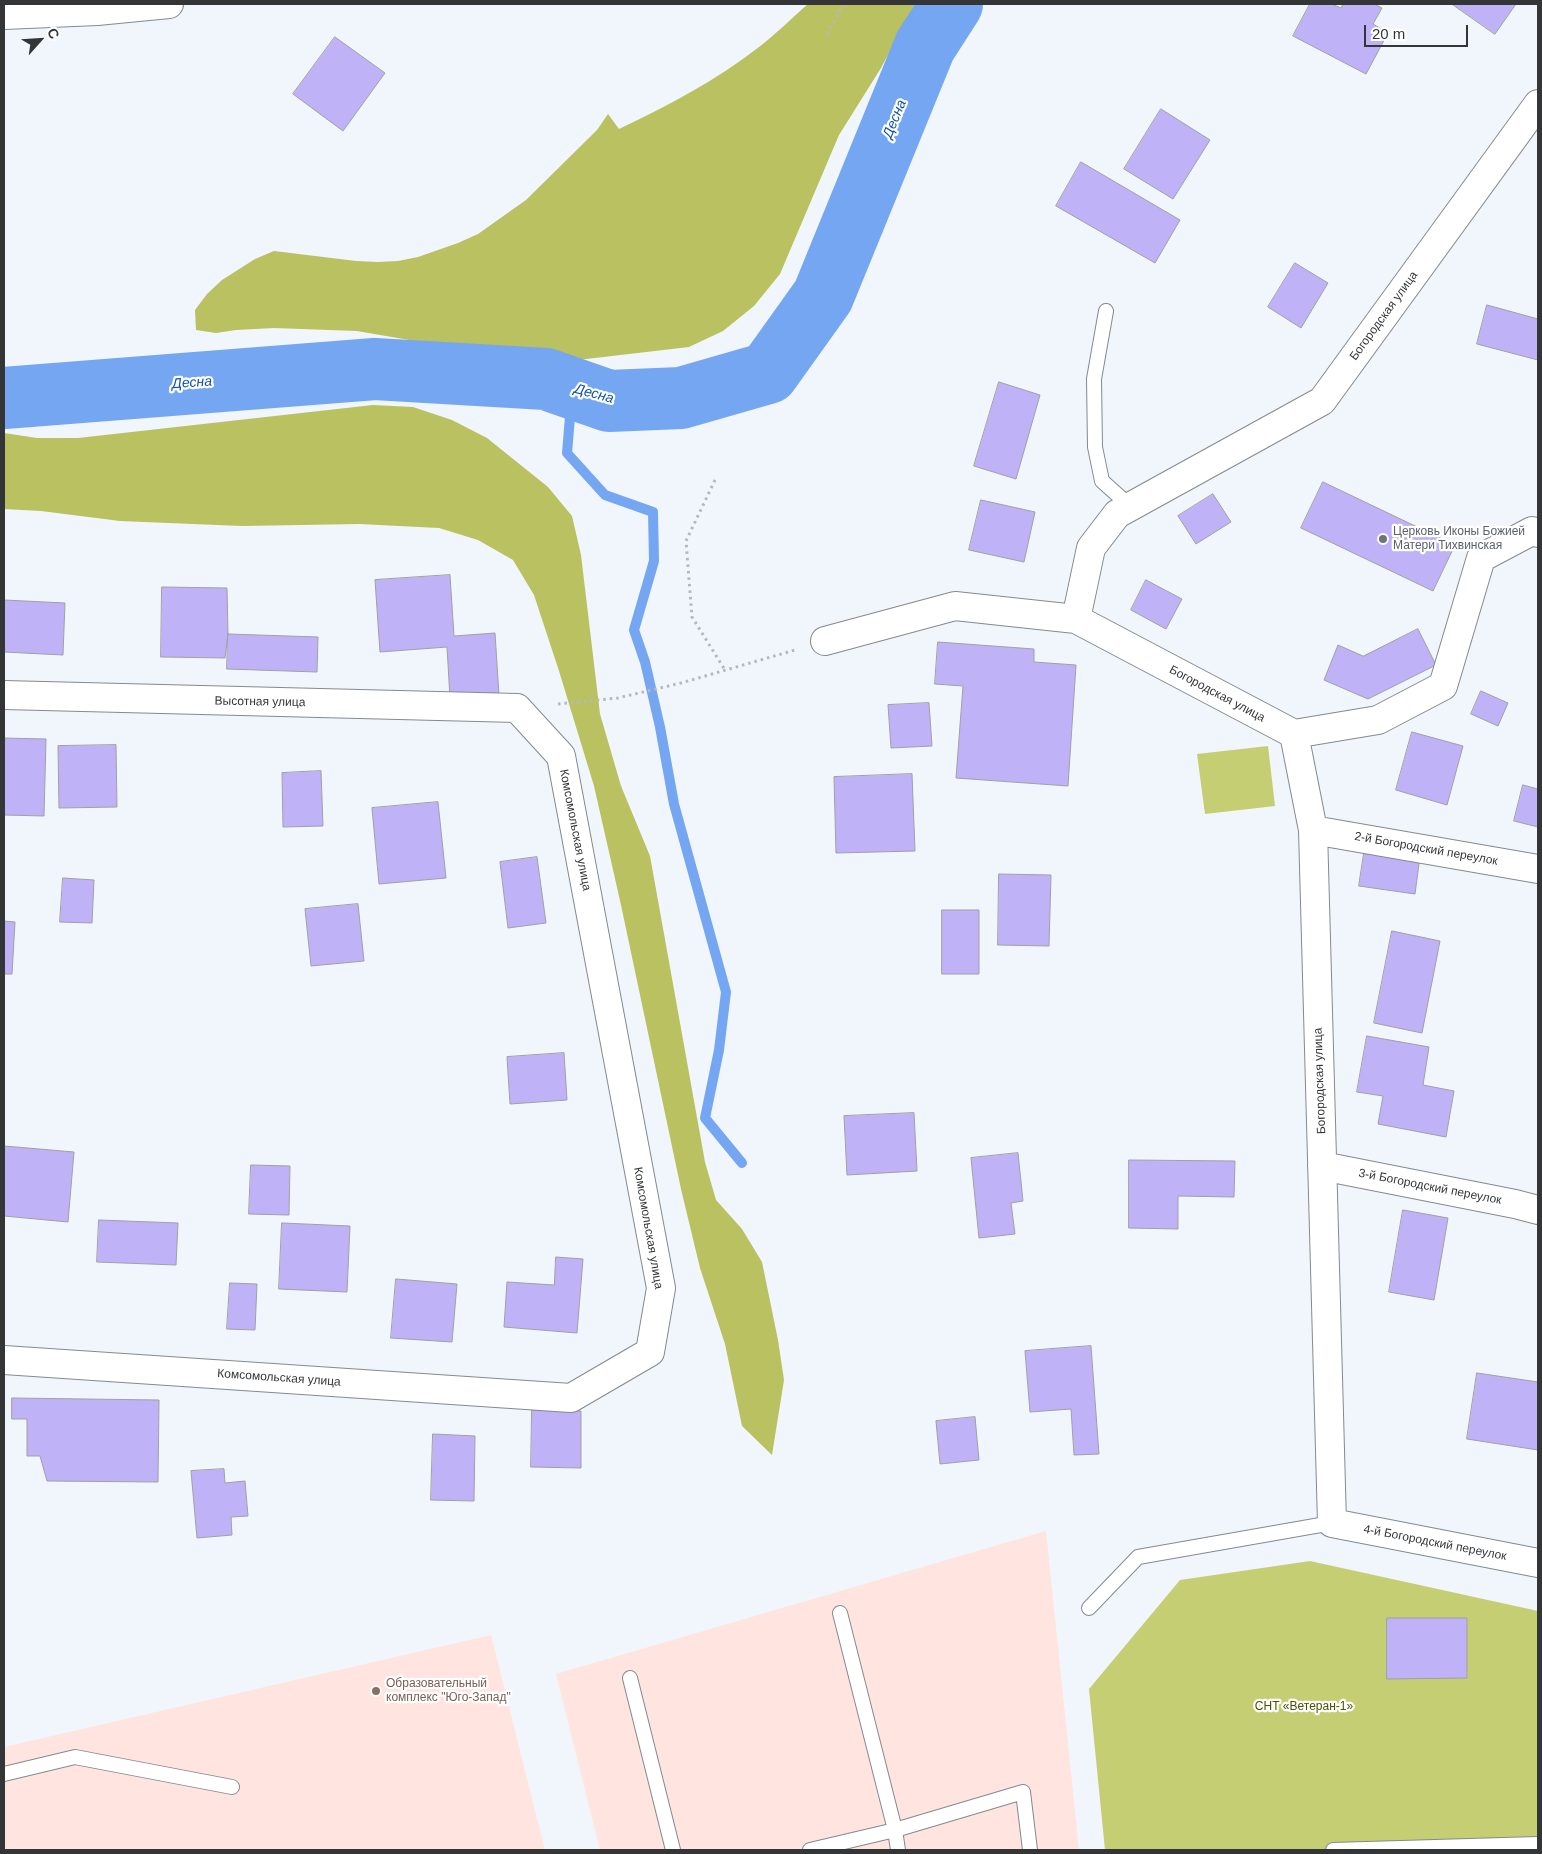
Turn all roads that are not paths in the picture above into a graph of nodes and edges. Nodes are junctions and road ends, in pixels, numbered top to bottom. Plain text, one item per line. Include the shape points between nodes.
1 (169, 4) edge
2 (100, 7) edge
3 (4, 15) edge
4 (1538, 104) edge
5 (1106, 311) dead end
6 (1130, 506) junction
7 (1538, 533) edge
8 (1076, 619) junction
9 (825, 641) road end
10 (4, 695) edge
11 (517, 708) joint
12 (1294, 734) junction
13 (1313, 830) junction
14 (1538, 869) edge
15 (1322, 1166) junction
16 (1538, 1210) edge
17 (4, 1360) edge
18 (1332, 1523) junction
19 (1538, 1563) edge
20 (1089, 1608) dead end
21 (840, 1613) dead end
22 (630, 1678) dead end
23 (4, 1774) edge
24 (232, 1787) dead end
25 (895, 1830) junction
26 (1538, 1844) edge
27 (673, 1850) edge
28 (810, 1850) edge
29 (898, 1850) edge
30 (1030, 1850) edge
31 (1334, 1850) edge

1 - 2 street
2 - 3 street
4 - 6 street, Богородская улица via 1322,401
5 - 6 lane via 1094,379 1095,447 1102,482
6 - 8 street, Богородская улица via 1117,514 1092,548
7 - 12 street via 1532,531 1481,558 1444,686 1378,720
8 - 9 street via 955,606
8 - 12 street, Богородская улица
10 - 11 street, Высотная улица
11 - 17 street, Комсомольская улица via 561,756 661,1288 650,1352 571,1398
12 - 13 street, Богородская улица
13 - 14 street, 2-й Богородский переулок
13 - 15 street, Богородская улица
15 - 16 street, 3-й Богородский переулок
15 - 18 street, Богородская улица
18 - 19 street, 4-й Богородский переулок
18 - 20 lane via 1138,1557
21 - 25 lane
22 - 27 lane
23 - 24 lane via 75,1757
25 - 28 lane
25 - 29 lane
25 - 30 lane via 1023,1792
26 - 31 lane

